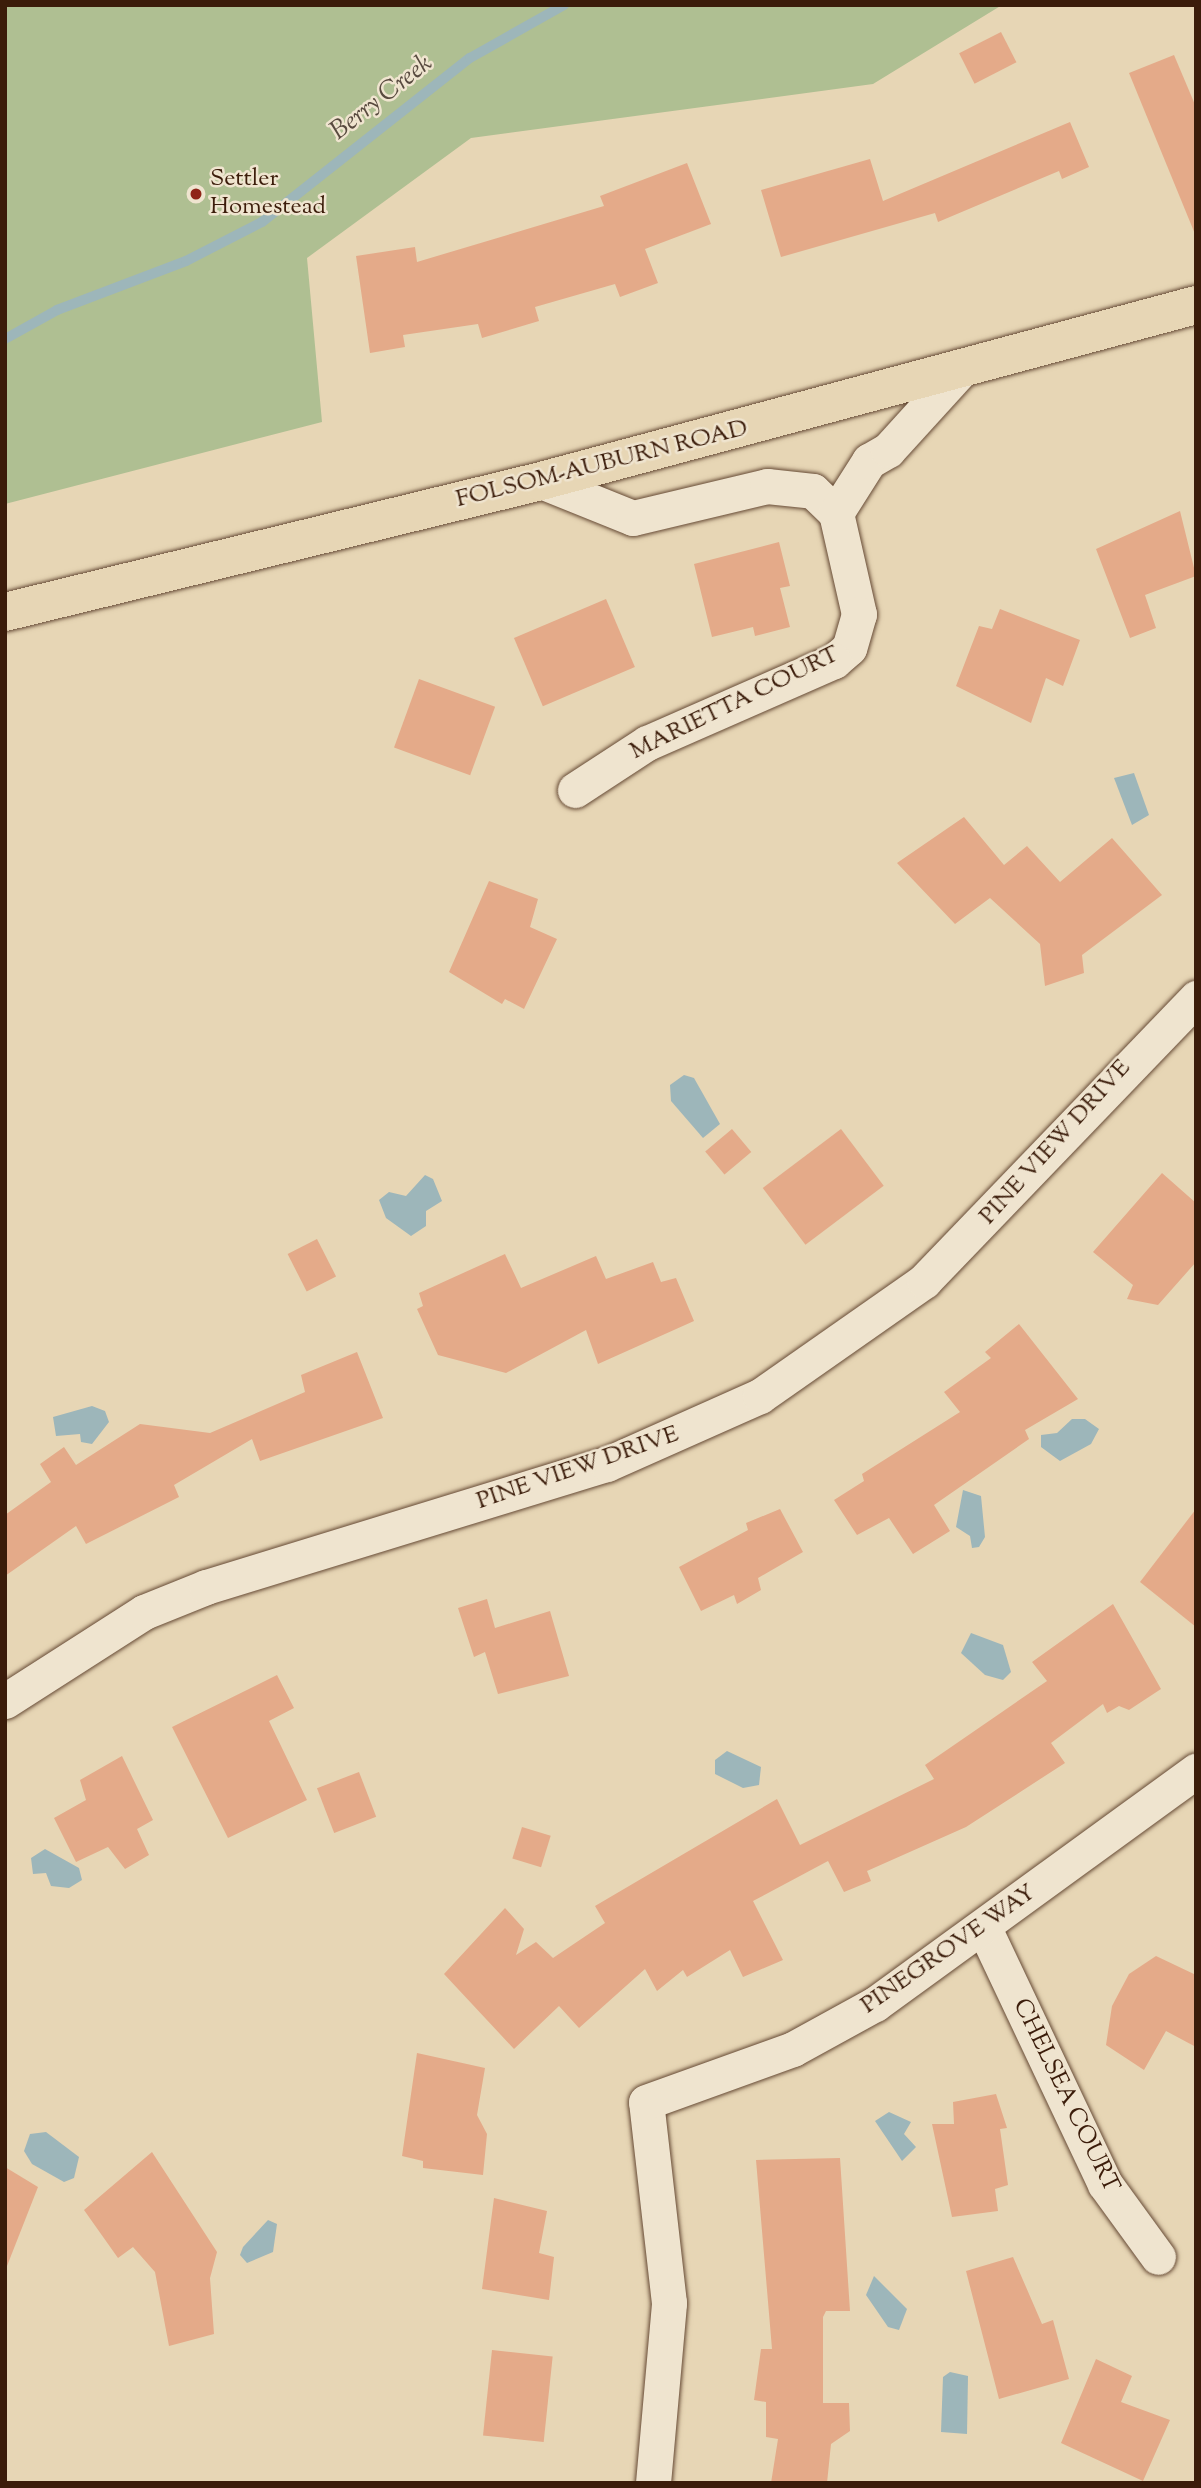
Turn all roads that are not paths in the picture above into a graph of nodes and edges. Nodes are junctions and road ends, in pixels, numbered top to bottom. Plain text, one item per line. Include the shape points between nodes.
1 (1196, 305) edge
2 (958, 373) junction
3 (541, 481) junction
4 (836, 513) junction
5 (5, 612) edge
6 (575, 790) dead end
7 (1196, 998) edge
8 (5, 1701) edge
9 (1196, 1771) edge
10 (985, 1928) junction
11 (1158, 2257) dead end
12 (653, 2483) edge

1 - 2 main road, FOLSOM-AUBURN ROAD
2 - 3 main road, FOLSOM-AUBURN ROAD
2 - 4 street via 888,450 869,461
3 - 4 street via 633,518 795,485 813,491
3 - 5 main road, FOLSOM-AUBURN ROAD
4 - 6 street, MARIETTA COURT via 859,614 849,648 647,743
7 - 8 street, PINE VIEW DRIVE via 924,1281 760,1396 607,1464 206,1587 144,1612
9 - 10 street, PINEGROVE WAY
10 - 11 street, CHELSEA COURT via 1105,2184
10 - 12 street, PINEGROVE WAY via 875,2004 793,2049 646,2102 669,2303

